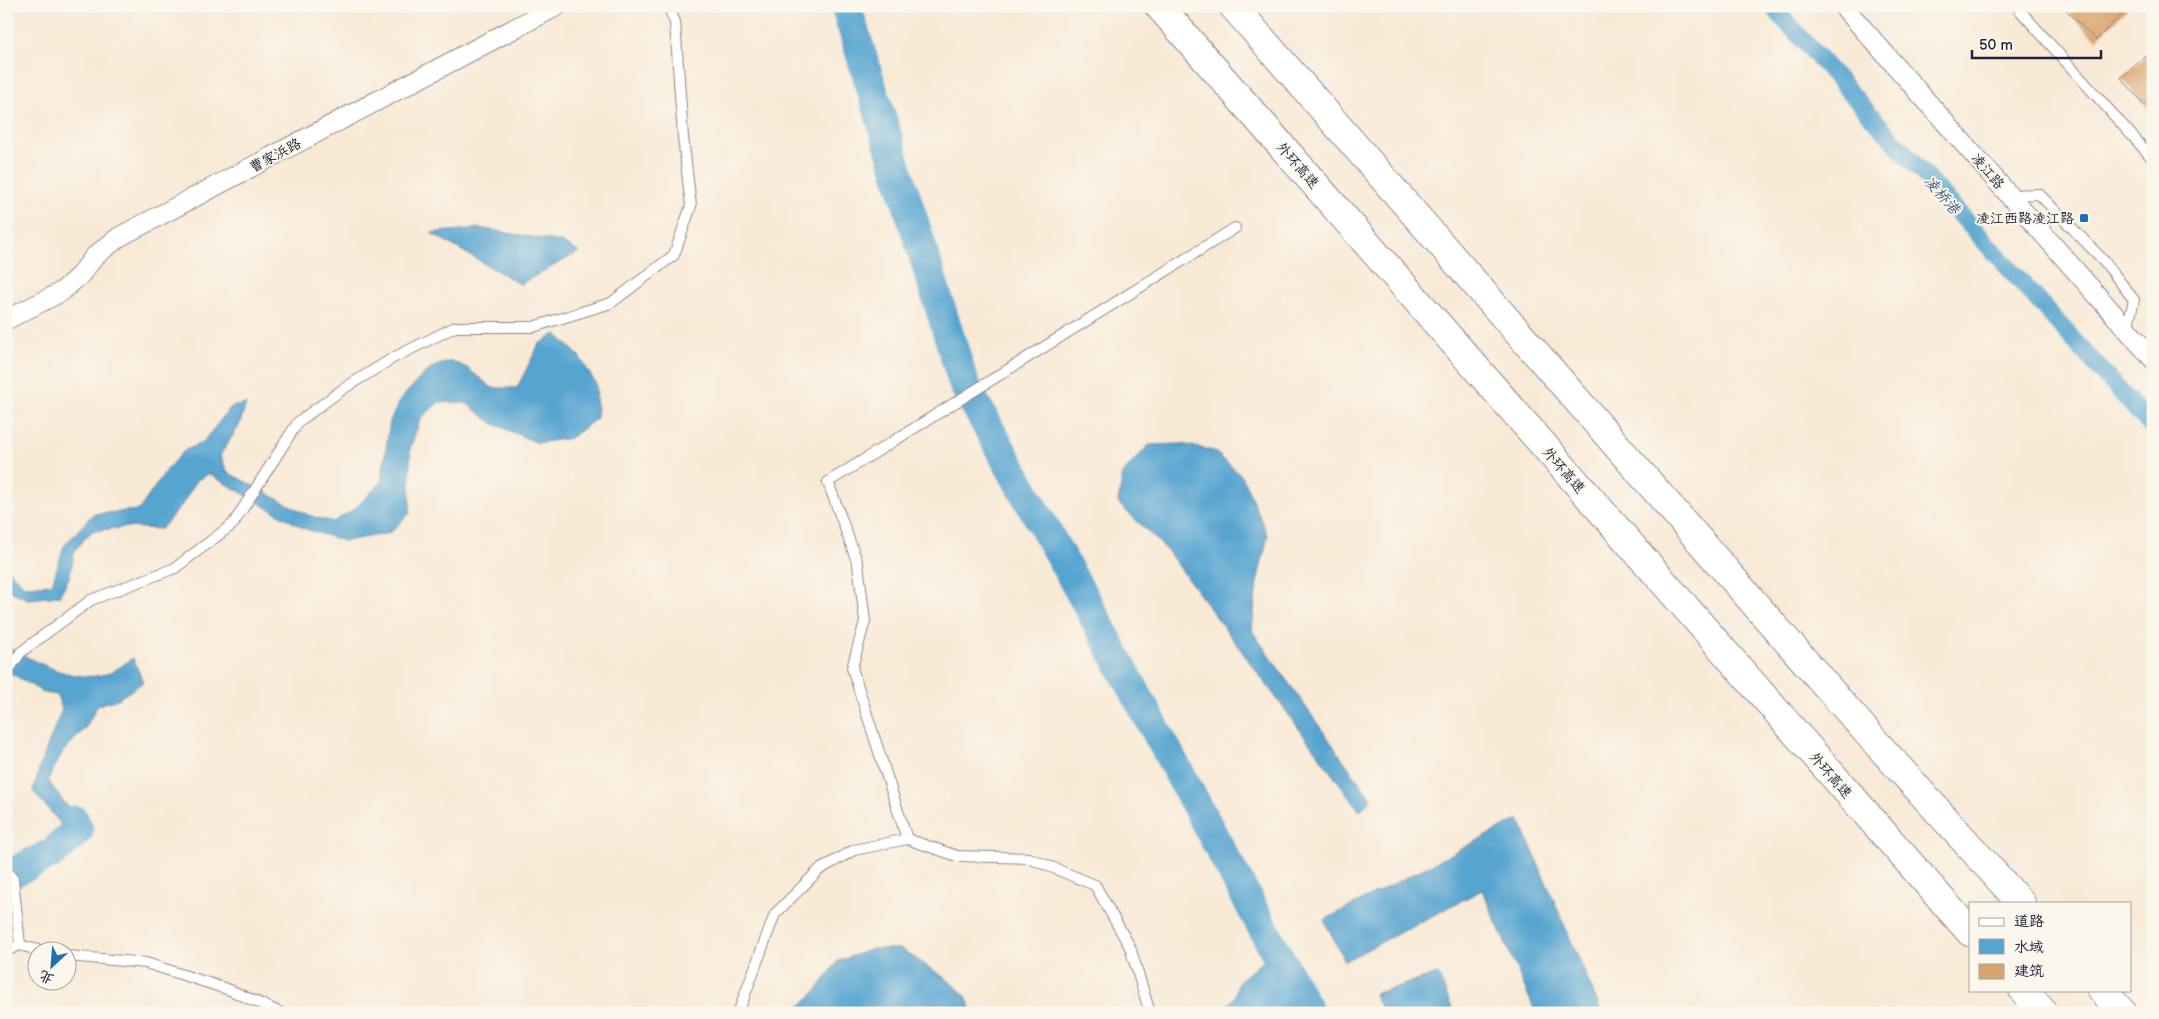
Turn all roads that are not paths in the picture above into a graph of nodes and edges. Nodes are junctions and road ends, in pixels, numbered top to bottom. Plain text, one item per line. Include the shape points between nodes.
1 (557, 6) edge
2 (668, 6) edge
3 (1159, 6) edge
4 (1233, 6) edge
5 (1843, 6) edge
6 (2016, 6) edge
7 (2153, 160) edge
8 (2009, 195) junction
9 (1235, 228) dead end
10 (6, 320) edge
11 (2127, 329) junction
12 (2153, 359) edge
13 (6, 674) edge
14 (907, 839) junction
15 (10, 875) edge
16 (2013, 894) edge
17 (1969, 931) edge
18 (20, 945) junction
19 (28, 947) edge
20 (6, 951) edge
21 (78, 957) edge
22 (2025, 992) edge
23 (2104, 992) edge
24 (281, 1013) edge
25 (738, 1013) edge
26 (1150, 1013) edge
27 (2044, 1013) edge
28 (2123, 1013) edge

1 - 10 street, 曹家浜路 via 119,237 95,256 61,292
2 - 13 lane via 675,22 691,206 674,254 612,303 533,327 455,327 393,358 343,389 298,422 233,524 175,568 91,600 21,652
3 - 17 highway, 外环高速
4 - 16 highway via 1871,737
5 - 8 street, 凌江路
6 - 7 lane
8 - 11 street, 凌江路
8 - 11 lane via 2039,194 2104,261 2134,300
9 - 14 lane via 828,482 858,564 865,621 852,668
11 - 12 street, 凌江路
14 - 25 lane via 854,850 819,870 776,914
14 - 26 lane via 957,856 1029,858 1095,885 1130,946
15 - 18 lane
18 - 19 lane
18 - 20 lane
21 - 24 lane via 146,963 230,990
22 - 27 highway
23 - 28 highway

